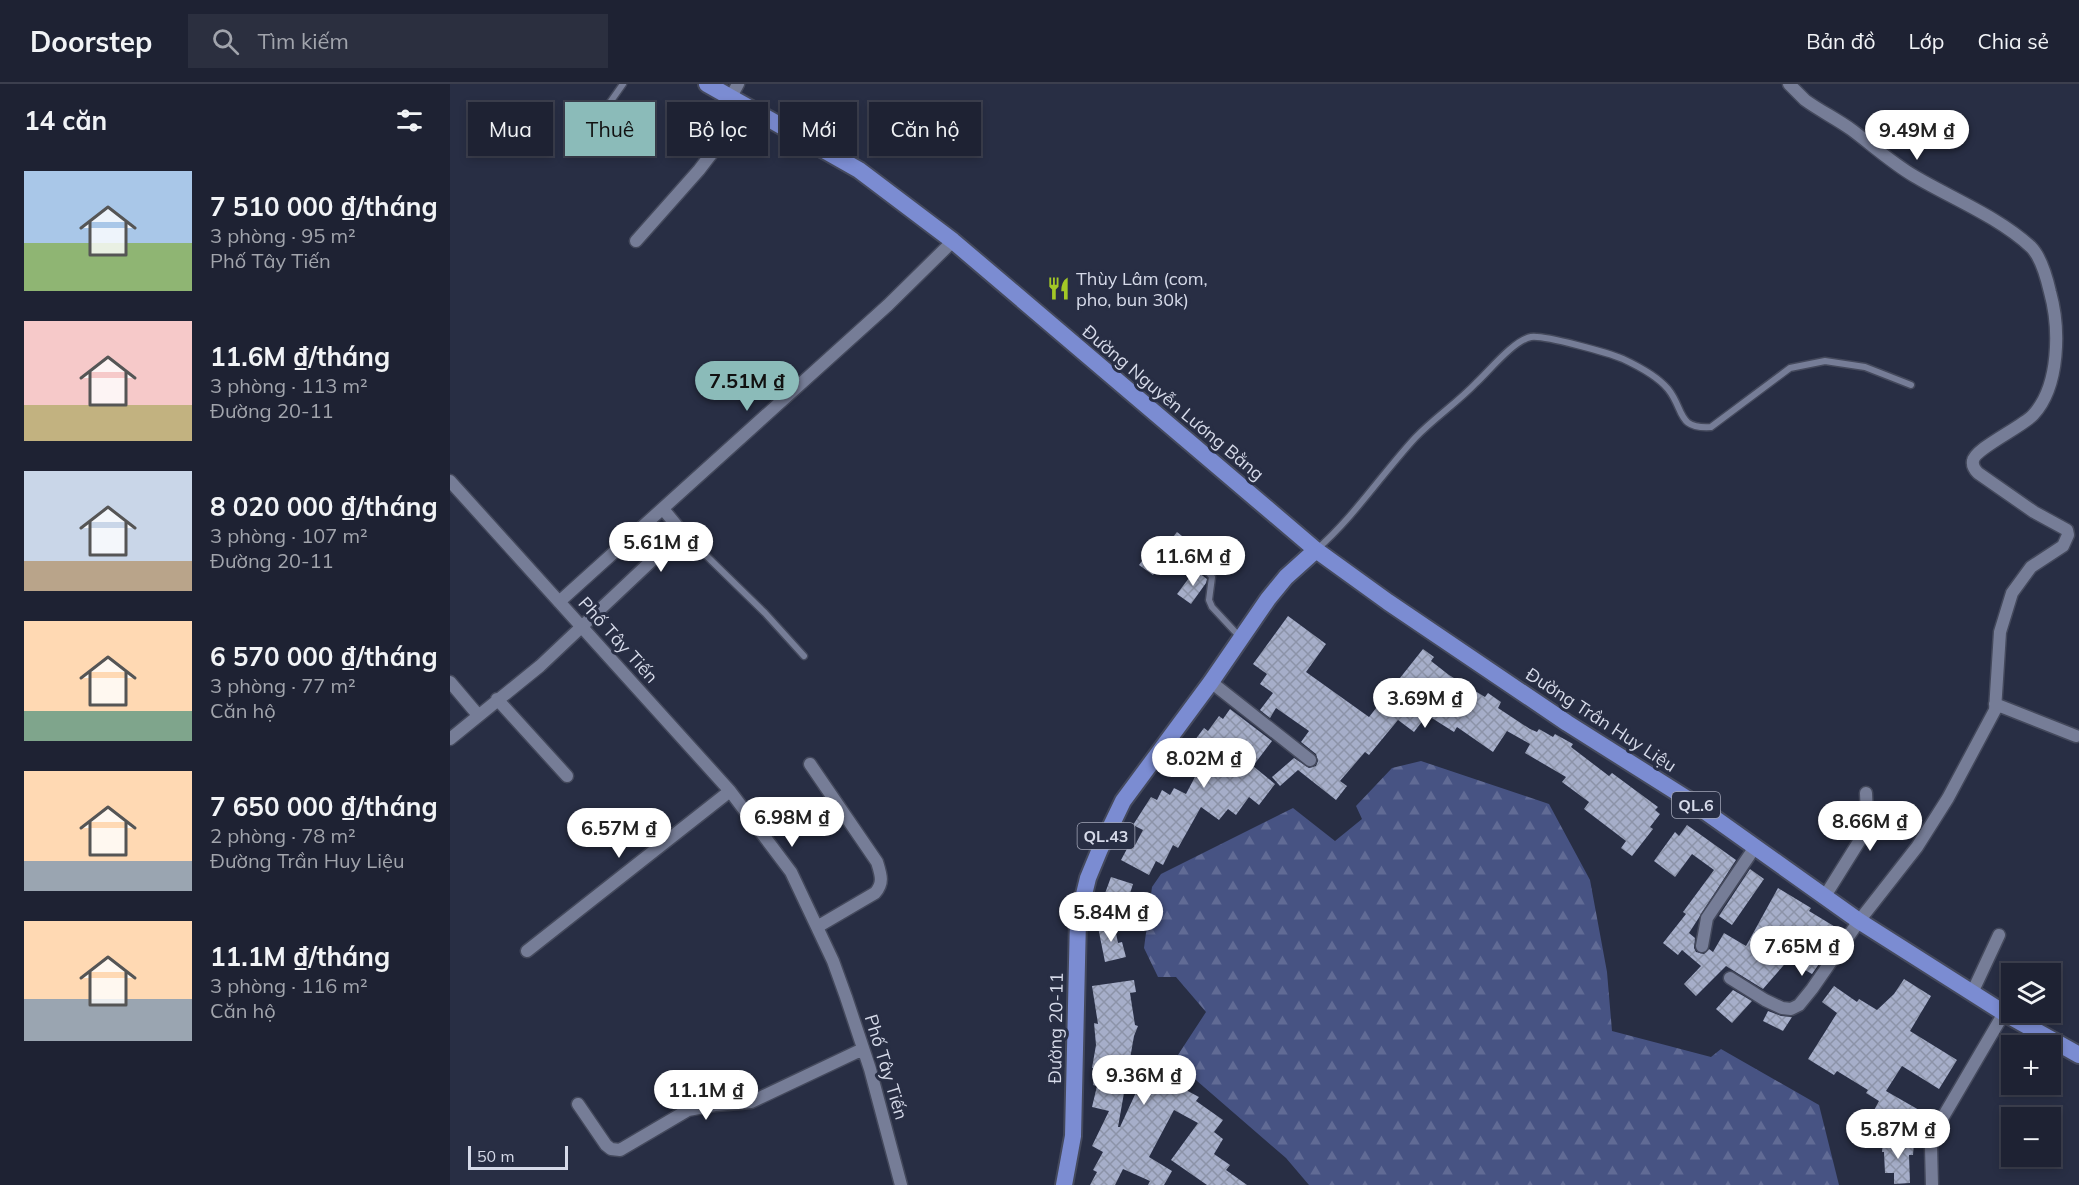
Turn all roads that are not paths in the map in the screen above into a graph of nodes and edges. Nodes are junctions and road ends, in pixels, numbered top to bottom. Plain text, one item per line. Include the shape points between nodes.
1 (623, 84) edge
2 (707, 84) edge
3 (1789, 84) edge
4 (735, 91) edge
5 (610, 102) edge
6 (768, 118) edge
7 (710, 156) edge
8 (636, 241) dead end
9 (953, 241) junction
10 (1911, 385) dead end
11 (450, 481) edge
12 (663, 509) junction
13 (682, 532) junction
14 (1316, 550) junction
15 (1186, 558) dead end
16 (559, 602) junction
17 (582, 628) junction
18 (1242, 638) junction
19 (804, 656) dead end
20 (450, 682) edge
21 (1211, 682) junction
22 (497, 699) junction
23 (1995, 704) junction
24 (478, 715) junction
25 (2076, 736) dead end
26 (450, 739) edge
27 (1310, 760) dead end
28 (810, 764) dead end
29 (567, 776) dead end
30 (730, 791) junction
31 (1866, 793) dead end
32 (1755, 847) junction
33 (1825, 896) junction
34 (1859, 921) junction
35 (817, 927) junction
36 (1999, 935) dead end
37 (1702, 946) dead end
38 (527, 951) dead end
39 (1730, 978) dead end
40 (1972, 993) junction
41 (2001, 1010) edge
42 (2001, 1017) edge
43 (2023, 1023) edge
44 (863, 1049) junction
45 (2079, 1055) edge
46 (578, 1104) dead end
47 (900, 1183) edge
48 (1064, 1185) edge
49 (1932, 1185) edge

1 - 5 lane
2 - 4 highway, Đường Nguyễn Lương Bằng / QL.6
3 - 23 street via 1911,175 2007,228 2033,248 2045,274 2056,320 2056,347 2043,401 2025,422 1981,450 1972,462 1978,473 2034,512 2061,525 2068,535 2063,546 2031,567 2012,593 2000,632
6 - 9 highway, Đường Nguyễn Lương Bằng / QL.6 via 859,170
7 - 8 street
9 - 12 street, Phố Tây Tiến
9 - 14 highway, Đường Nguyễn Lương Bằng / QL.6
10 - 14 lane via 1865,367 1825,361 1790,368 1711,427 1695,428 1684,420 1668,390 1623,359 1542,336 1528,337 1514,345 1417,435 1346,522
11 - 16 street
12 - 13 street
12 - 16 street, Phố Tây Tiến
13 - 17 street
13 - 19 lane
14 - 18 highway, Đường 20-11 / QL.43 via 1286,577
14 - 32 highway, Đường Trần Huy Liệu / QL.6
15 - 18 lane via 1212,577 1212,607
16 - 17 street, Phố Tây Tiến
17 - 22 street
17 - 30 street, Phố Tây Tiến
18 - 21 highway, Đường 20-11 / QL.43
20 - 24 street
21 - 27 street
21 - 48 highway, Đường 20-11 / QL.43 via 1123,801 1082,897 1078,919 1073,1136
22 - 24 street
22 - 29 street
23 - 25 street
23 - 34 street via 1931,827
24 - 26 street
28 - 35 street via 877,862 881,876 875,893
30 - 35 street, Phố Tây Tiến via 791,872
30 - 38 street
31 - 33 street via 1865,831
32 - 33 highway, Đường Trần Huy Liệu / QL.6
32 - 37 street via 1707,918
33 - 34 highway, Đường Trần Huy Liệu / QL.6
34 - 39 street via 1799,1005 1791,1009 1765,1000
34 - 40 highway, Đường Trần Huy Liệu / QL.6
35 - 44 street, Phố Tây Tiến
36 - 40 street
40 - 41 highway, Đường Trần Huy Liệu / QL.6
42 - 49 street via 1936,1129 1931,1147
43 - 45 highway, Đường Trần Huy Liệu / QL.6
44 - 46 street via 751,1102 688,1110 620,1150 606,1145
44 - 47 street, Phố Tây Tiến

